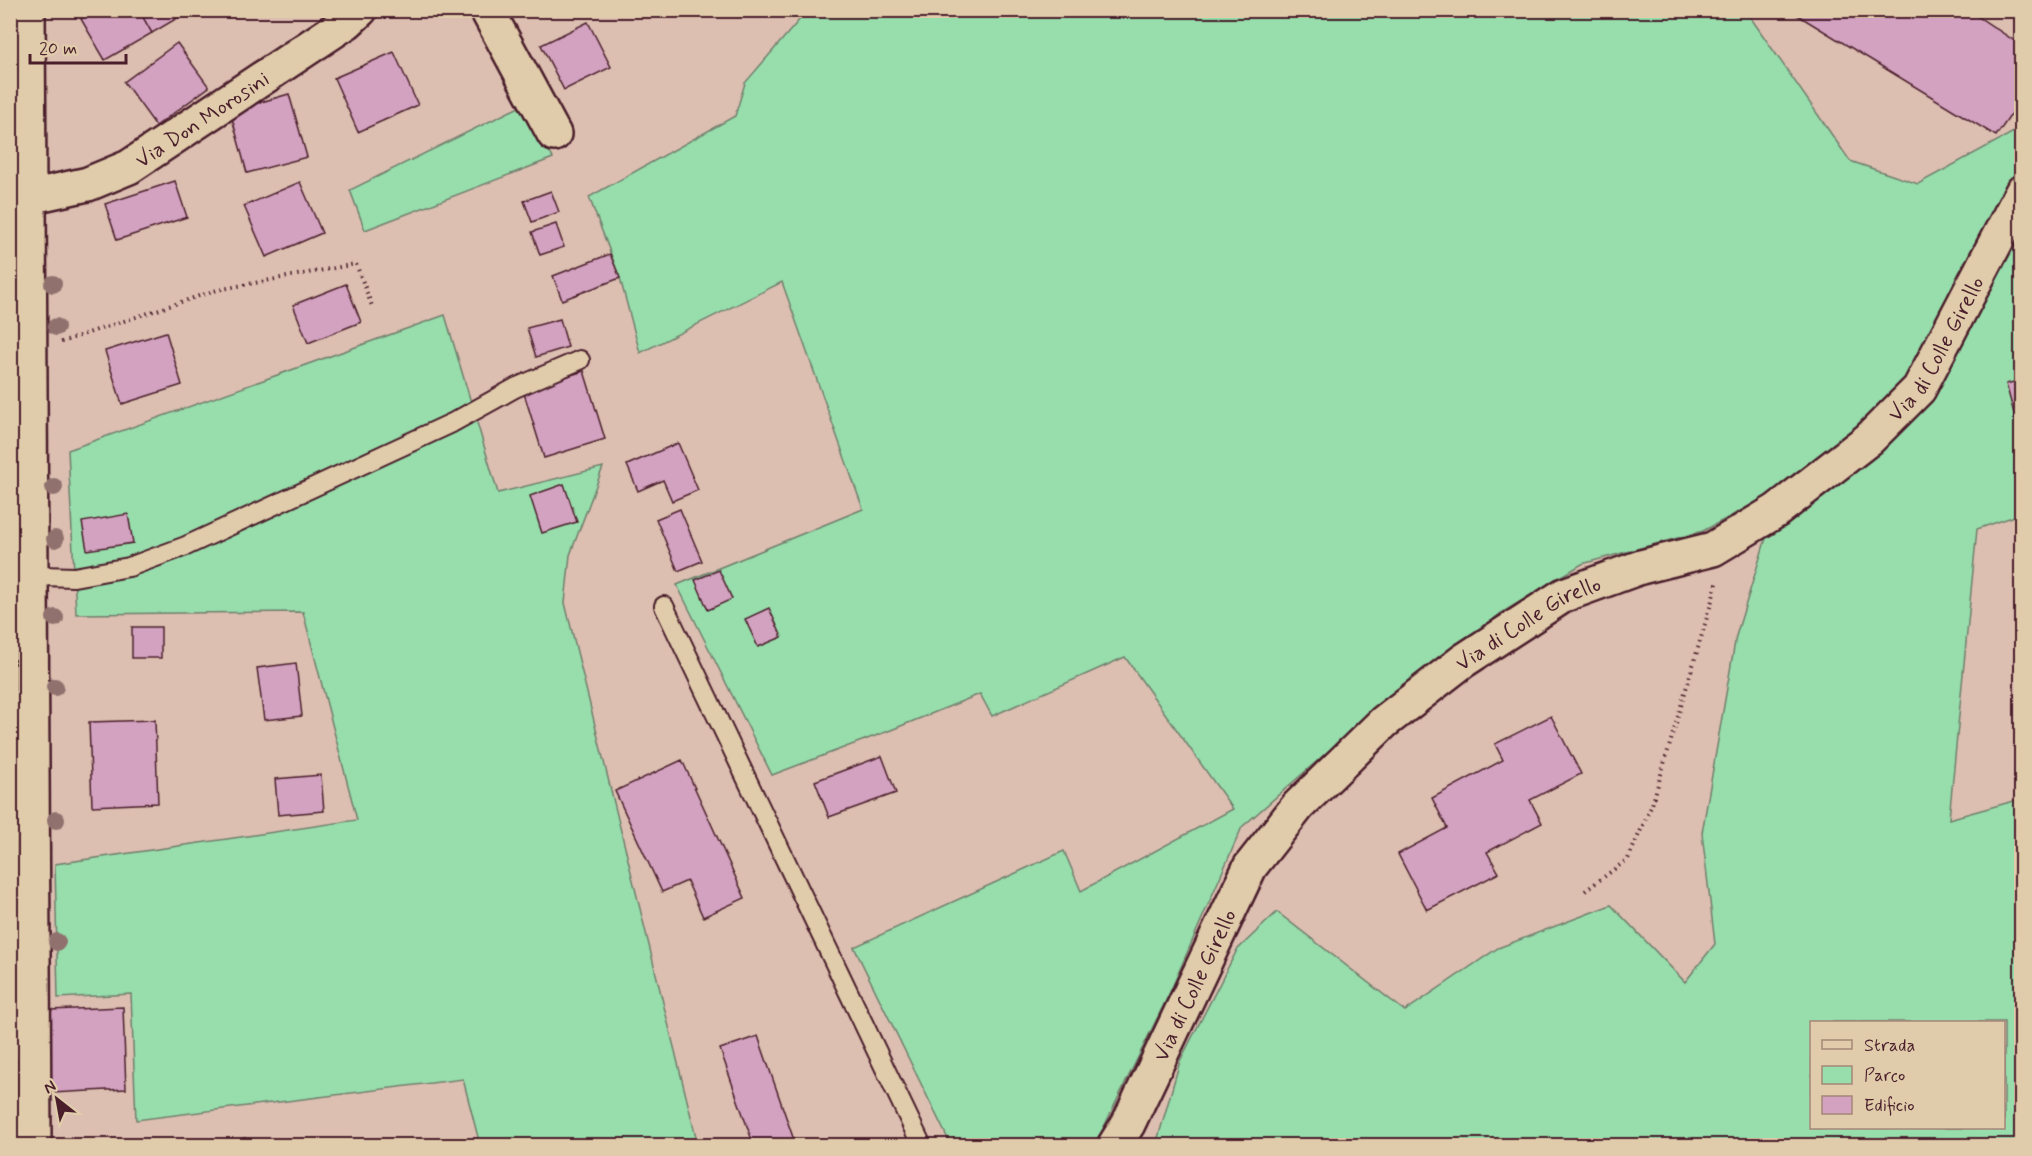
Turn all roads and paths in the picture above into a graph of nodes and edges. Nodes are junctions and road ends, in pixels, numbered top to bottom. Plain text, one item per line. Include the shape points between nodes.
1 (28, 10) edge
2 (360, 10) edge
3 (487, 10) edge
4 (554, 134) dead end
5 (2022, 192) edge
6 (29, 197) junction
7 (372, 306) dead end
8 (29, 352) junction
9 (580, 360) dead end
10 (1731, 538) junction
11 (20, 575) edge
12 (664, 606) dead end
13 (1585, 891) dead end
14 (22, 1049) edge
15 (34, 1146) edge
16 (922, 1146) edge
17 (1114, 1146) edge

1 - 6 street
2 - 6 street, Via Don Morosini via 129,166 88,184
3 - 4 street
5 - 10 street, Via di Colle Girello via 1919,388 1869,439 1776,511
6 - 8 street
7 - 8 path via 356,264 217,290
8 - 11 street
9 - 11 lane via 186,546 129,567 74,577
10 - 13 path via 1652,805 1628,859
10 - 17 street, Via di Colle Girello via 1713,549 1641,567 1564,595 1463,661 1393,715 1321,783 1250,867
11 - 14 street
12 - 16 lane
14 - 15 street

